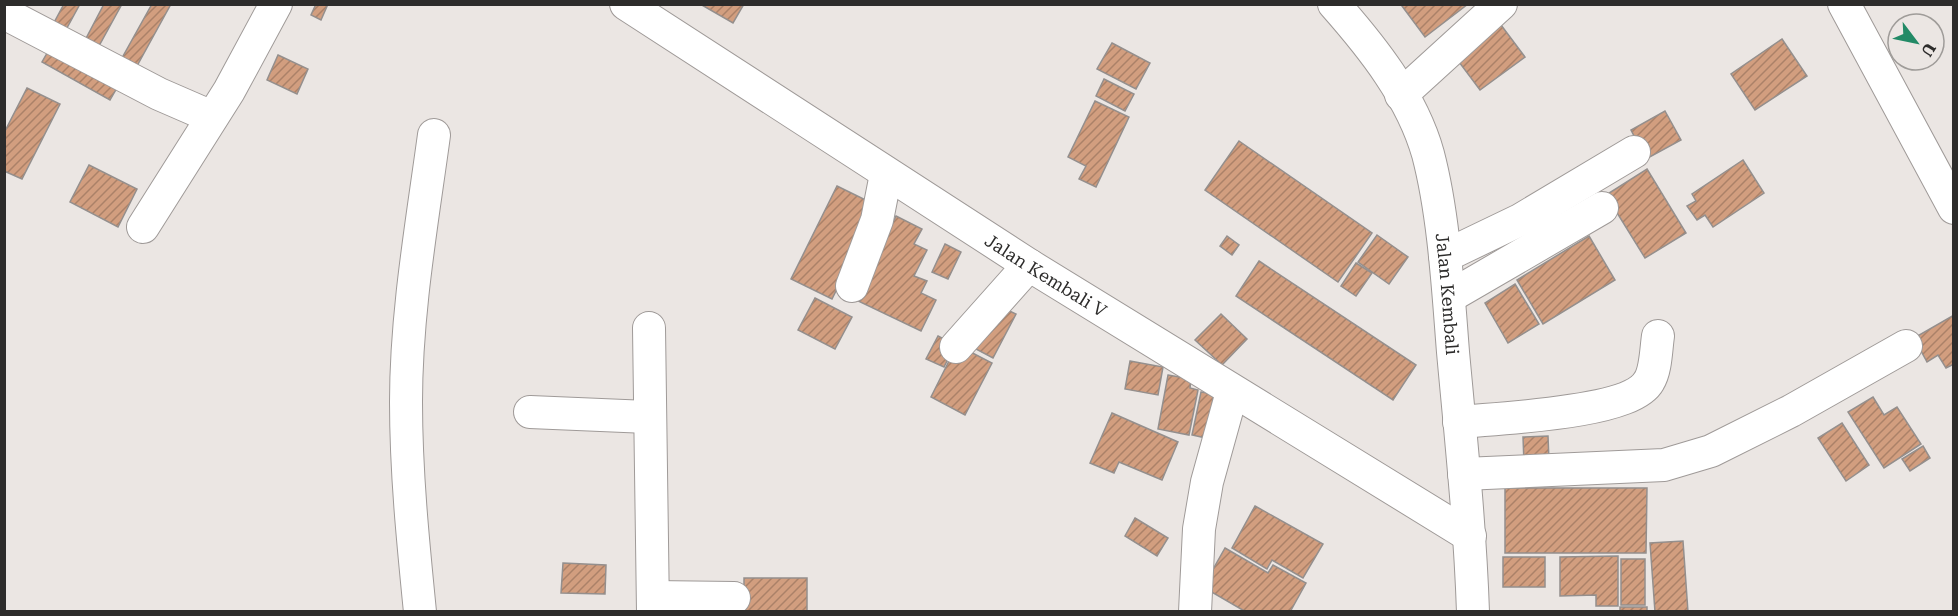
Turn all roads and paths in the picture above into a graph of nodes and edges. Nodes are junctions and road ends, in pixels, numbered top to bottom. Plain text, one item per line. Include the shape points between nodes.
1 (276, 4) edge
2 (626, 4) edge
3 (1334, 4) edge
4 (1501, 4) edge
5 (1844, 4) edge
6 (4, 13) edge
7 (1401, 95) junction
8 (212, 117) junction
9 (434, 135) dead end
10 (1634, 152) dead end
11 (886, 174) junction
12 (1602, 208) dead end
13 (1953, 208) edge
14 (143, 226) dead end
15 (1445, 256) junction
16 (1029, 265) junction
17 (852, 286) dead end
18 (1449, 297) junction
19 (648, 328) dead end
20 (1658, 336) dead end
21 (1906, 346) dead end
22 (956, 347) dead end
23 (1232, 392) junction
24 (530, 412) dead end
25 (648, 417) junction
26 (1460, 422) junction
27 (1464, 474) junction
28 (1470, 536) junction
29 (734, 598) dead end
30 (653, 604) edge
31 (420, 612) edge
32 (1195, 612) edge
33 (1473, 612) edge

1 - 8 street
2 - 11 street, Jalan Kembali V
3 - 7 street, Jalan Kembali via 1365,39
4 - 7 street
5 - 13 street
6 - 8 street
7 - 15 street, Jalan Kembali via 1427,153
8 - 14 street
9 - 31 street via 409,332 406,402 409,497
10 - 15 street via 1520,220
11 - 16 street, Jalan Kembali V
11 - 17 street via 877,220
12 - 18 street
15 - 18 street, Jalan Kembali
16 - 22 street
16 - 23 street, Jalan Kembali V
18 - 26 street, Jalan Kembali
19 - 25 street
20 - 26 street via 1649,381 1632,397 1581,410
21 - 27 street via 1711,451 1664,465
23 - 28 street, Jalan Kembali V
23 - 32 street via 1207,482 1199,529
24 - 25 street
25 - 30 street
26 - 27 street, Jalan Kembali
27 - 28 street, Jalan Kembali
28 - 33 street, Jalan Kembali
29 - 30 street

